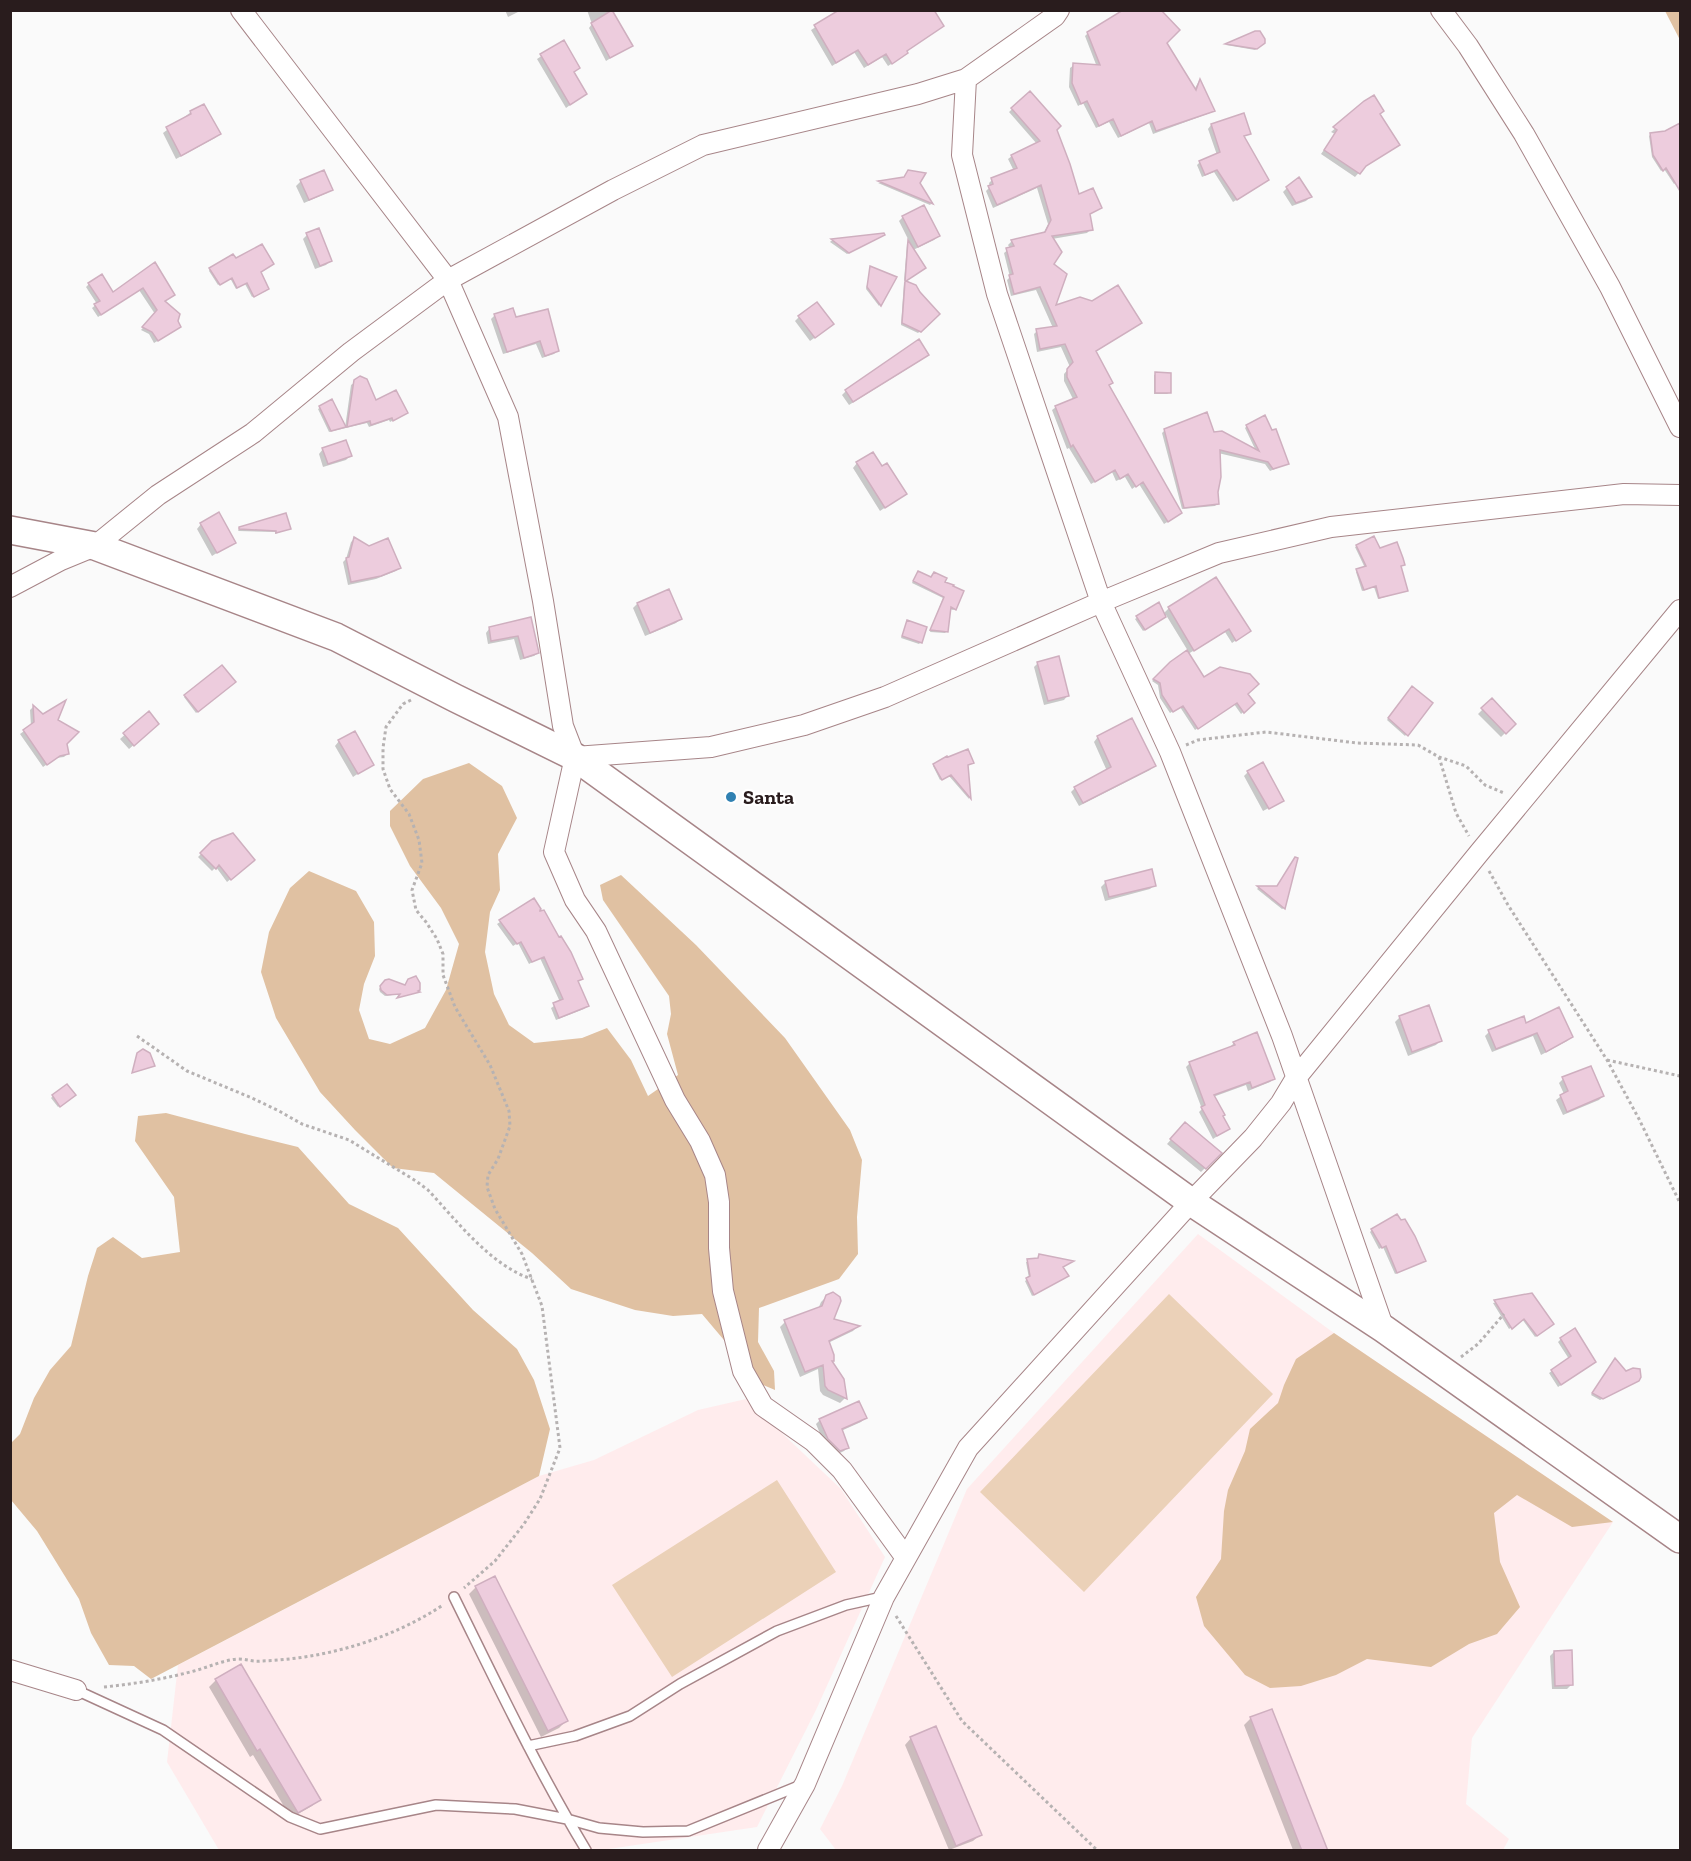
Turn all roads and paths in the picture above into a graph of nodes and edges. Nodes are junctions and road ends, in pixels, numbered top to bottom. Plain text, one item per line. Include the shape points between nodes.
1 (241, 10) edge
2 (1059, 10) edge
3 (1441, 10) edge
4 (966, 79) junction
5 (448, 280) junction
6 (1680, 427) edge
7 (1680, 495) edge
8 (10, 530) edge
9 (95, 546) junction
10 (10, 587) edge
11 (1101, 602) junction
12 (1680, 610) edge
13 (427, 684) junction
14 (1170, 752) junction
15 (575, 757) junction
16 (1439, 757) junction
17 (1523, 800) junction
18 (1479, 853) junction
19 (137, 1036) dead end
20 (1607, 1060) junction
21 (1680, 1076) edge
22 (1296, 1078) junction
23 (1191, 1202) junction
24 (1680, 1203) edge
25 (532, 1279) junction
26 (1504, 1314) dead end
27 (1384, 1329) junction
28 (1444, 1371) junction
29 (1680, 1539) edge
30 (906, 1558) junction
31 (454, 1597) junction
32 (884, 1597) junction
33 (10, 1670) edge
34 (76, 1690) junction
35 (528, 1746) junction
36 (805, 1784) junction
37 (567, 1819) junction
38 (586, 1851) edge
39 (768, 1851) edge
40 (1097, 1851) edge

1 - 5 street
2 - 4 street
3 - 6 street via 1524,134 1610,287
4 - 5 street via 703,145
4 - 11 street via 962,155 997,294
5 - 9 street via 351,352 253,433 158,495
5 - 15 street via 508,417 563,726
7 - 11 street via 1624,494 1331,527 1219,553
8 - 9 main road
9 - 10 street
9 - 13 main road via 336,637
11 - 14 street
11 - 15 street via 885,697 804,725 711,747
12 - 17 street
13 - 15 main road
13 - 25 path via 403,704 386,727 382,769 390,789 409,814 419,840 422,863 412,890 416,910 443,954 443,975 455,1007 490,1065 509,1111 510,1126 488,1175 487,1187
14 - 16 path via 1198,740 1266,732 1357,743 1418,745
14 - 22 street
15 - 23 main road
15 - 30 street via 554,852 574,900 596,931 675,1100 715,1175 723,1291 743,1371 763,1406 813,1440 842,1470
16 - 17 path via 1466,766 1485,785
16 - 18 path via 1456,813
17 - 18 street
18 - 20 path
18 - 22 street
19 - 25 path via 187,1071 252,1098 302,1125 349,1140 416,1181 499,1262
20 - 21 path
20 - 24 path
22 - 23 street via 1253,1137
22 - 27 street
23 - 27 main road
23 - 30 street via 968,1448
25 - 31 path via 542,1306 560,1448 540,1499 524,1524 490,1566
26 - 28 path via 1478,1344
27 - 28 main road
28 - 29 main road
30 - 32 street
31 - 34 path via 390,1634 337,1650 258,1662 240,1659 131,1684
31 - 35 lane
32 - 35 lane via 846,1605 777,1631 630,1716 575,1736
32 - 36 street
32 - 40 path via 962,1721
33 - 34 street
34 - 37 lane via 163,1730 290,1817 320,1829 436,1805 515,1809
35 - 37 lane
36 - 37 lane via 688,1831 599,1828
36 - 39 street
37 - 38 lane

